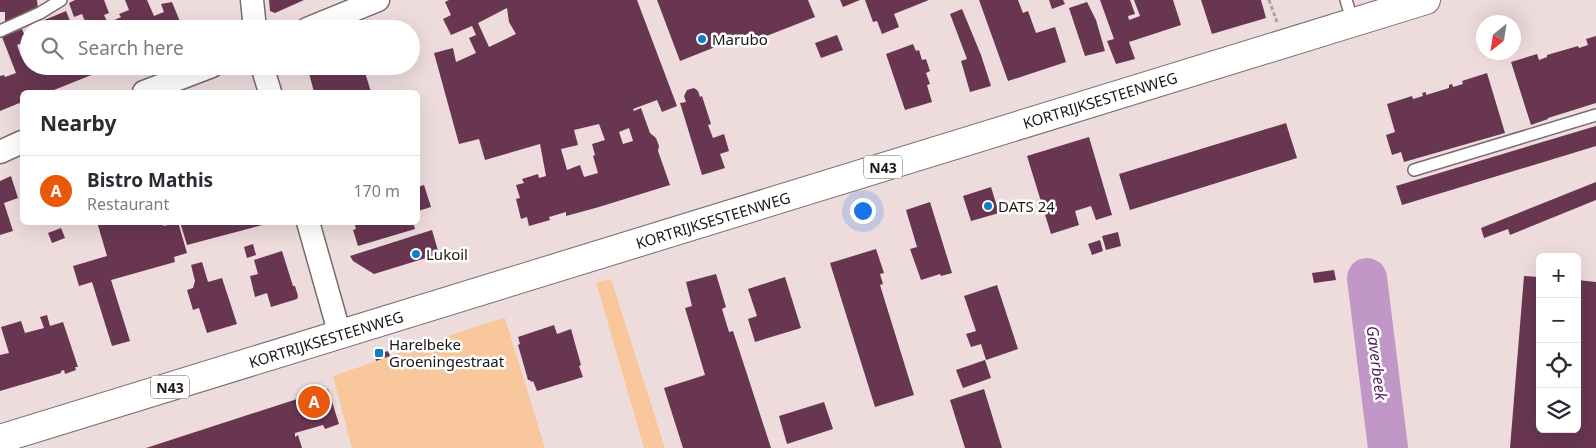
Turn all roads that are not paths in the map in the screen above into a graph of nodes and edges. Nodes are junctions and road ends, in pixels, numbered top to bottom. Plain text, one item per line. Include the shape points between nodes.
1 (61, 0) edge
2 (252, 0) edge
3 (378, 0) edge
4 (1426, 0) edge
5 (1349, 11) edge
6 (24, 20) edge
7 (254, 20) edge
8 (329, 20) edge
9 (20, 22) edge
10 (0, 31) edge
11 (188, 75) edge
12 (265, 75) edge
13 (149, 90) edge
14 (269, 90) edge
15 (1596, 115) edge
16 (20, 143) edge
17 (0, 152) edge
18 (1414, 170) dead end
19 (309, 225) edge
20 (340, 335) junction
21 (0, 439) edge

1 - 6 lane
2 - 7 street
3 - 8 street
4 - 5 main road, KORTRIJKSESTEENWEG / N43
5 - 20 main road, KORTRIJKSESTEENWEG / N43
9 - 10 lane
11 - 13 street
12 - 14 street
15 - 18 lane
16 - 17 street
19 - 20 street
20 - 21 main road, KORTRIJKSESTEENWEG / N43

